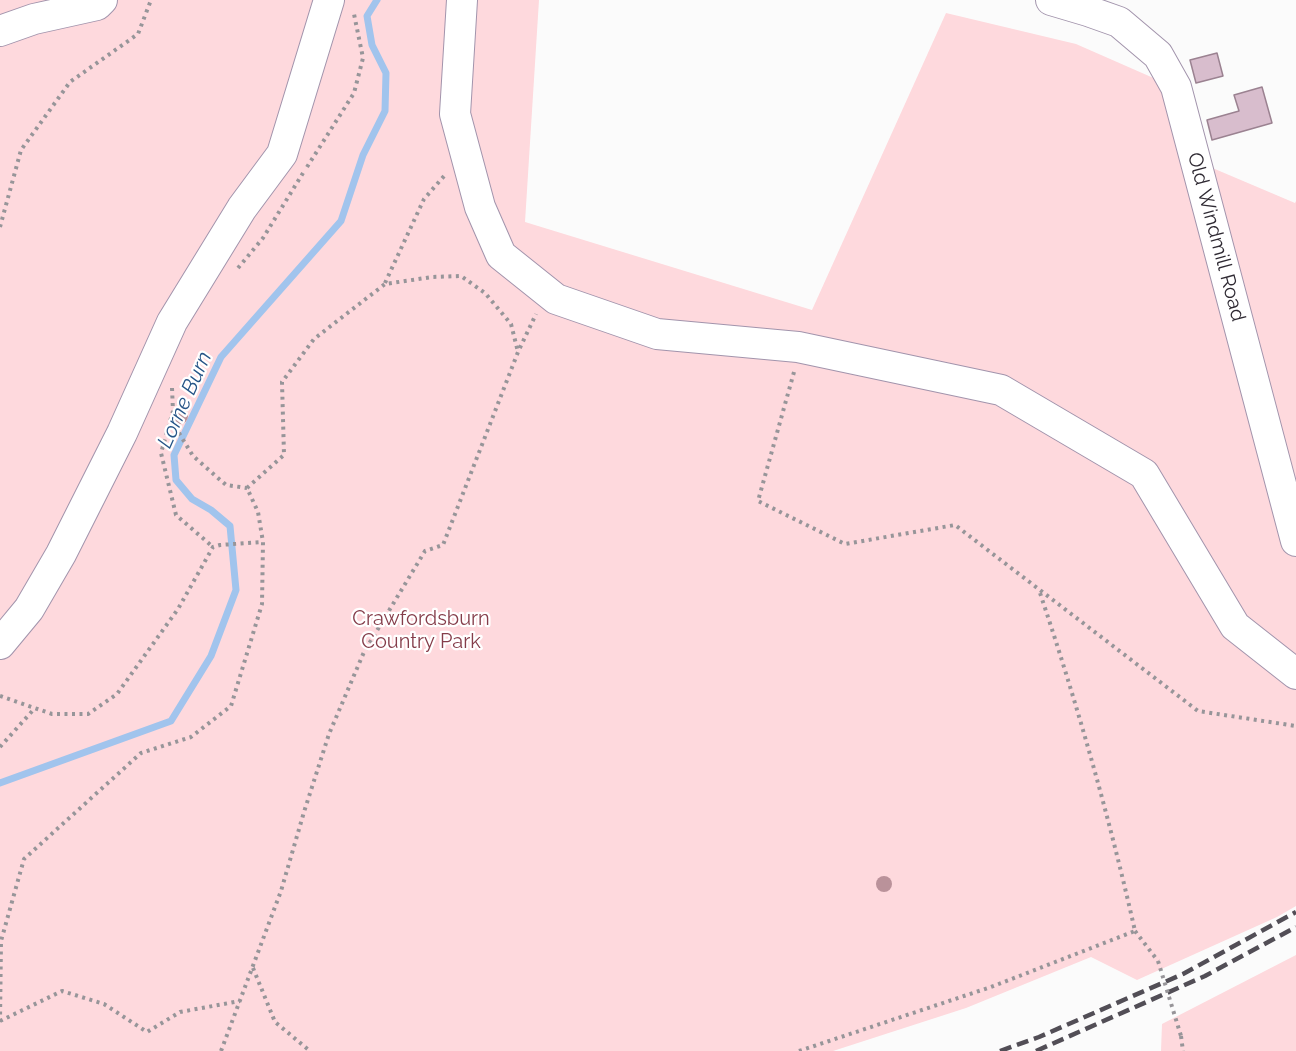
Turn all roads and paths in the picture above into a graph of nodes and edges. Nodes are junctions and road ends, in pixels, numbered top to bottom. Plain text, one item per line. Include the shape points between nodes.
1 (102, 0) edge
2 (151, 0) edge
3 (462, 0) edge
4 (1063, 2) edge
5 (341, 6) edge
6 (0, 31) edge
7 (467, 159) junction
8 (0, 227) edge
9 (231, 276) dead end
10 (385, 284) junction
11 (547, 292) junction
12 (798, 347) junction
13 (518, 352) junction
14 (172, 387) dead end
15 (171, 419) junction
16 (248, 488) junction
17 (1296, 541) edge
18 (263, 542) junction
19 (213, 547) junction
20 (1039, 590) junction
21 (0, 644) edge
22 (1296, 674) edge
23 (0, 696) edge
24 (35, 708) junction
25 (1296, 726) edge
26 (0, 747) edge
27 (1135, 931) junction
28 (253, 967) junction
29 (240, 1000) junction
30 (0, 1022) edge
31 (221, 1051) edge
32 (310, 1051) edge
33 (799, 1051) edge
34 (1183, 1051) edge

1 - 6 street via 97,5
2 - 8 path via 138,34 70,82 21,150
3 - 7 street via 455,114
4 - 17 street, Old Windmill Road via 1119,22 1158,55 1176,87
5 - 9 path via 363,58 354,93 263,238
5 - 21 street via 282,154 242,208 172,322 61,554 29,609
7 - 10 path via 424,199
7 - 11 street via 480,207 501,255
10 - 13 path via 461,276 485,293 511,324
10 - 16 path via 314,339 282,382 284,455
11 - 12 street via 556,299 657,334
11 - 13 path
12 - 20 path via 797,363 758,501 845,544 955,525
12 - 22 street via 1001,390 1144,474 1235,626
13 - 28 path via 443,545 425,551 364,652 329,734 281,891
14 - 15 path
15 - 16 path via 194,456 226,485
15 - 19 path via 161,453 176,515
16 - 18 path via 258,512
18 - 19 path
18 - 30 path via 262,604 231,706 191,737 141,753 24,859 1,941
19 - 24 path via 178,609 117,694 88,714 52,714
20 - 25 path via 1198,711
20 - 27 path via 1098,779
23 - 24 path
24 - 26 path
27 - 33 path via 991,987
27 - 34 path, bridge via 1158,961
28 - 29 path
28 - 32 path via 275,1022
29 - 30 path via 180,1012 147,1032 104,1004 62,991
29 - 31 path

